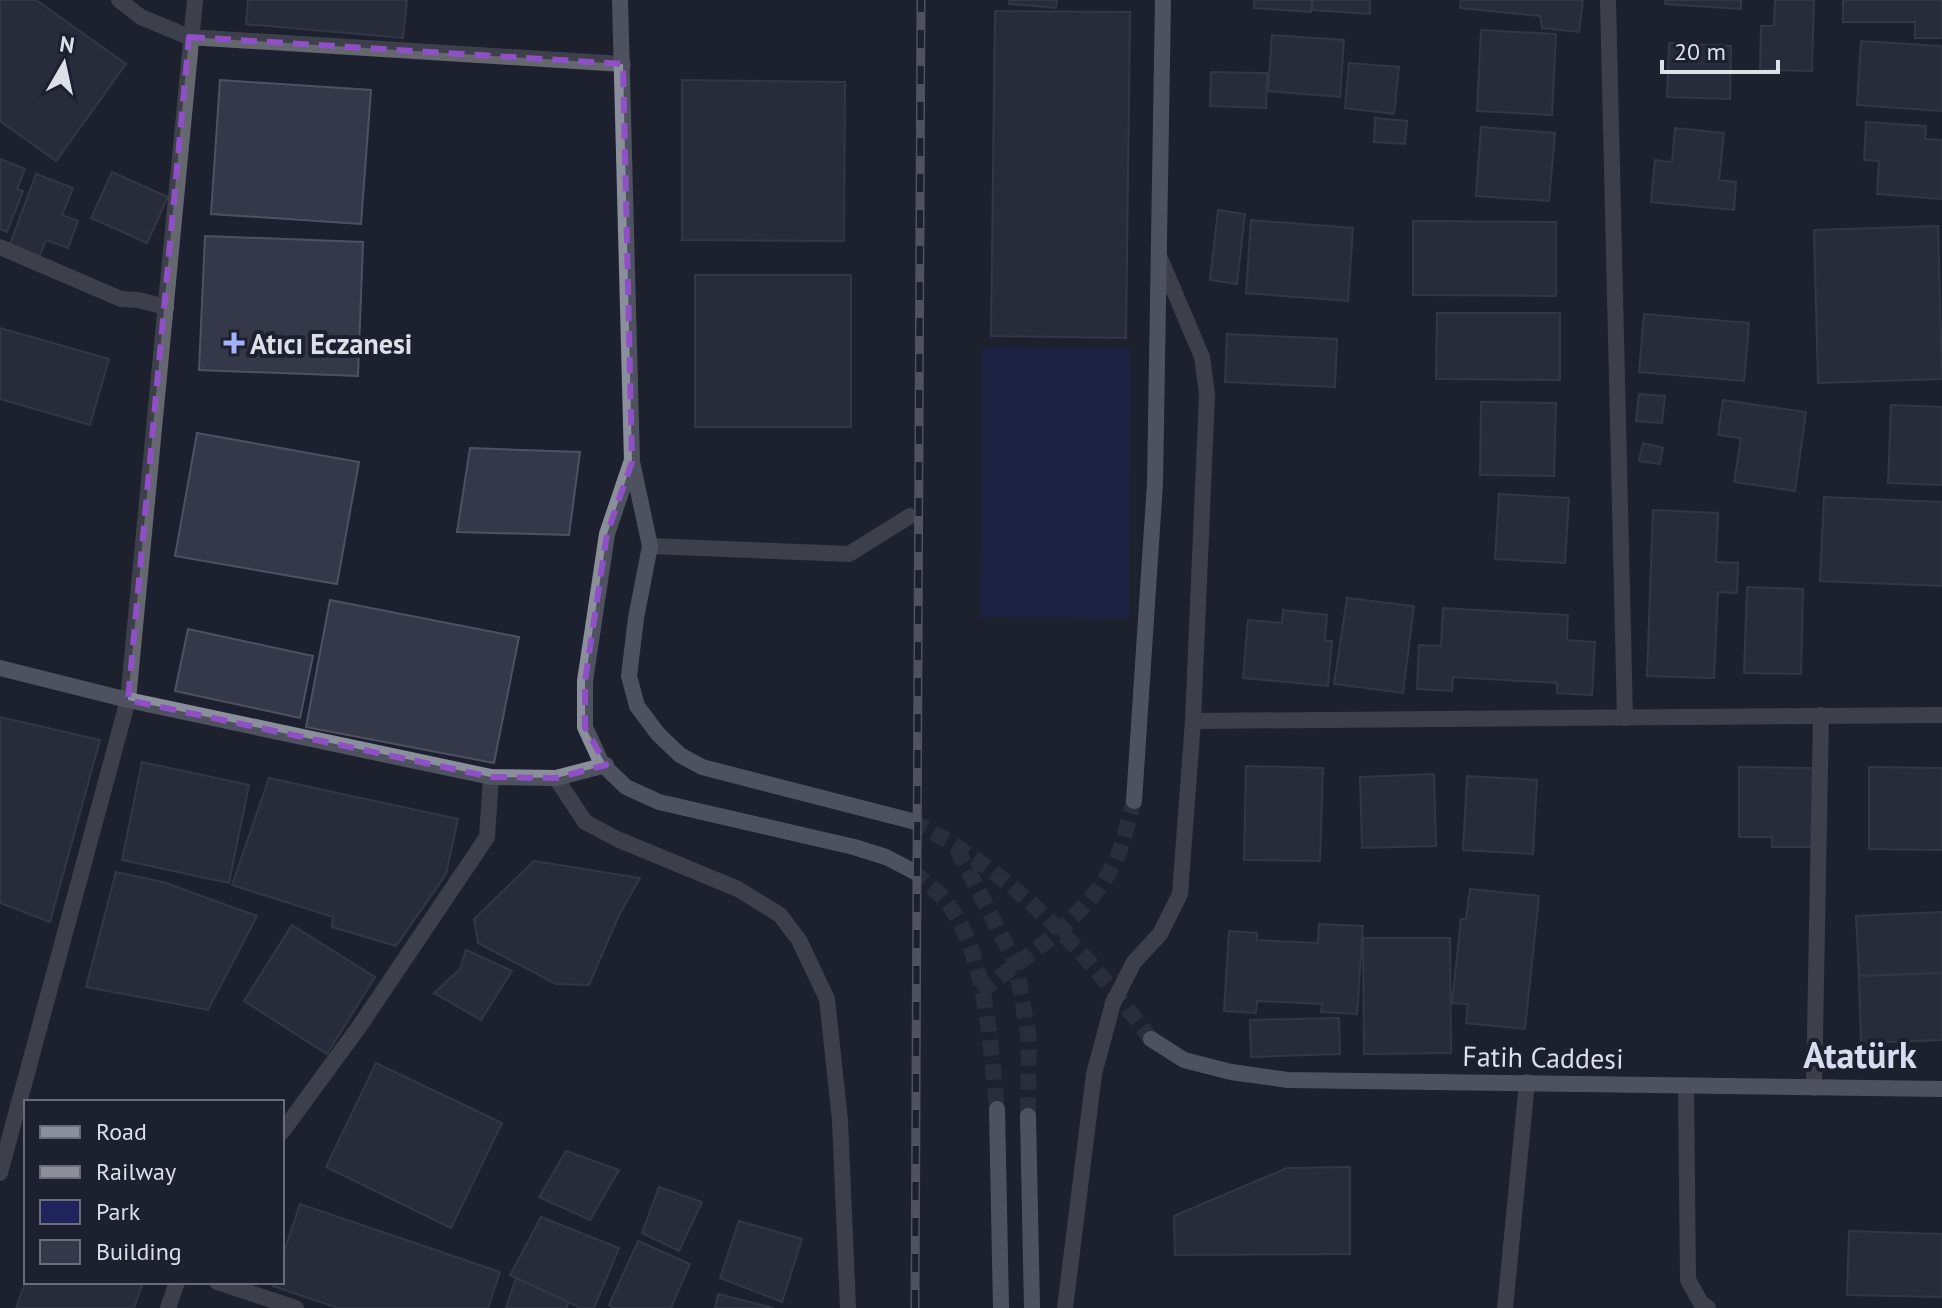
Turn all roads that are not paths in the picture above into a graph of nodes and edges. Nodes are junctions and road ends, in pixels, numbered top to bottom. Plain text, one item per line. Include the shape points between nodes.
1 (119, 0) edge
2 (195, 0) edge
3 (620, 0) edge
4 (1163, 0) edge
5 (1608, 0) edge
6 (189, 37) junction
7 (623, 64) junction
8 (0, 247) edge
9 (1160, 258) junction
10 (166, 307) junction
11 (632, 462) junction
12 (910, 516) dead end
13 (650, 546) junction
14 (0, 668) edge
15 (128, 700) junction
16 (1821, 715) junction
17 (1942, 715) edge
18 (1625, 718) junction
19 (1193, 721) junction
20 (606, 765) junction
21 (491, 777) junction
22 (556, 778) junction
23 (1134, 801) tunnel mouth
24 (912, 821) tunnel mouth
25 (913, 871) tunnel mouth
26 (1151, 1039) tunnel mouth
27 (1527, 1082) junction
28 (1686, 1085) junction
29 (1814, 1088) junction
30 (1942, 1089) edge
31 (997, 1109) tunnel mouth
32 (1028, 1116) tunnel mouth
33 (7, 1123) edge
34 (284, 1129) edge
35 (0, 1173) edge
36 (176, 1284) edge
37 (223, 1284) edge
38 (168, 1308) edge
39 (296, 1308) edge
40 (848, 1308) edge
41 (1001, 1308) edge
42 (1032, 1308) edge
43 (1065, 1308) edge
44 (1505, 1308) edge
45 (1708, 1308) edge

1 - 6 street via 141,17
2 - 6 street
3 - 7 street
4 - 9 street
5 - 18 street
6 - 7 street
6 - 10 street
7 - 11 street
8 - 10 street via 121,299
9 - 19 street via 1202,357 1207,394
9 - 23 street via 1155,483
10 - 15 street
11 - 13 street
11 - 20 street via 607,534 585,681 585,727
12 - 13 street via 849,554
13 - 24 street via 629,676 637,706 658,734 702,767
14 - 15 street
15 - 21 street
15 - 33 street
16 - 17 street
16 - 18 street
16 - 29 street
18 - 19 street
19 - 43 street via 1180,894 1113,1003 1094,1074
20 - 22 street
20 - 25 street via 626,787 659,802 854,847
21 - 22 street
21 - 34 street via 487,837
22 - 40 street via 585,822 738,889 780,915 799,940 827,999 840,1120
26 - 27 street, Fatih Caddesi via 1184,1060 1288,1080
27 - 28 street, Fatih Caddesi
27 - 44 street
28 - 29 street, Fatih Caddesi
28 - 45 street via 1688,1280
29 - 30 street, Fatih Caddesi
31 - 41 street
32 - 42 street
33 - 35 street
36 - 38 street
37 - 39 street

